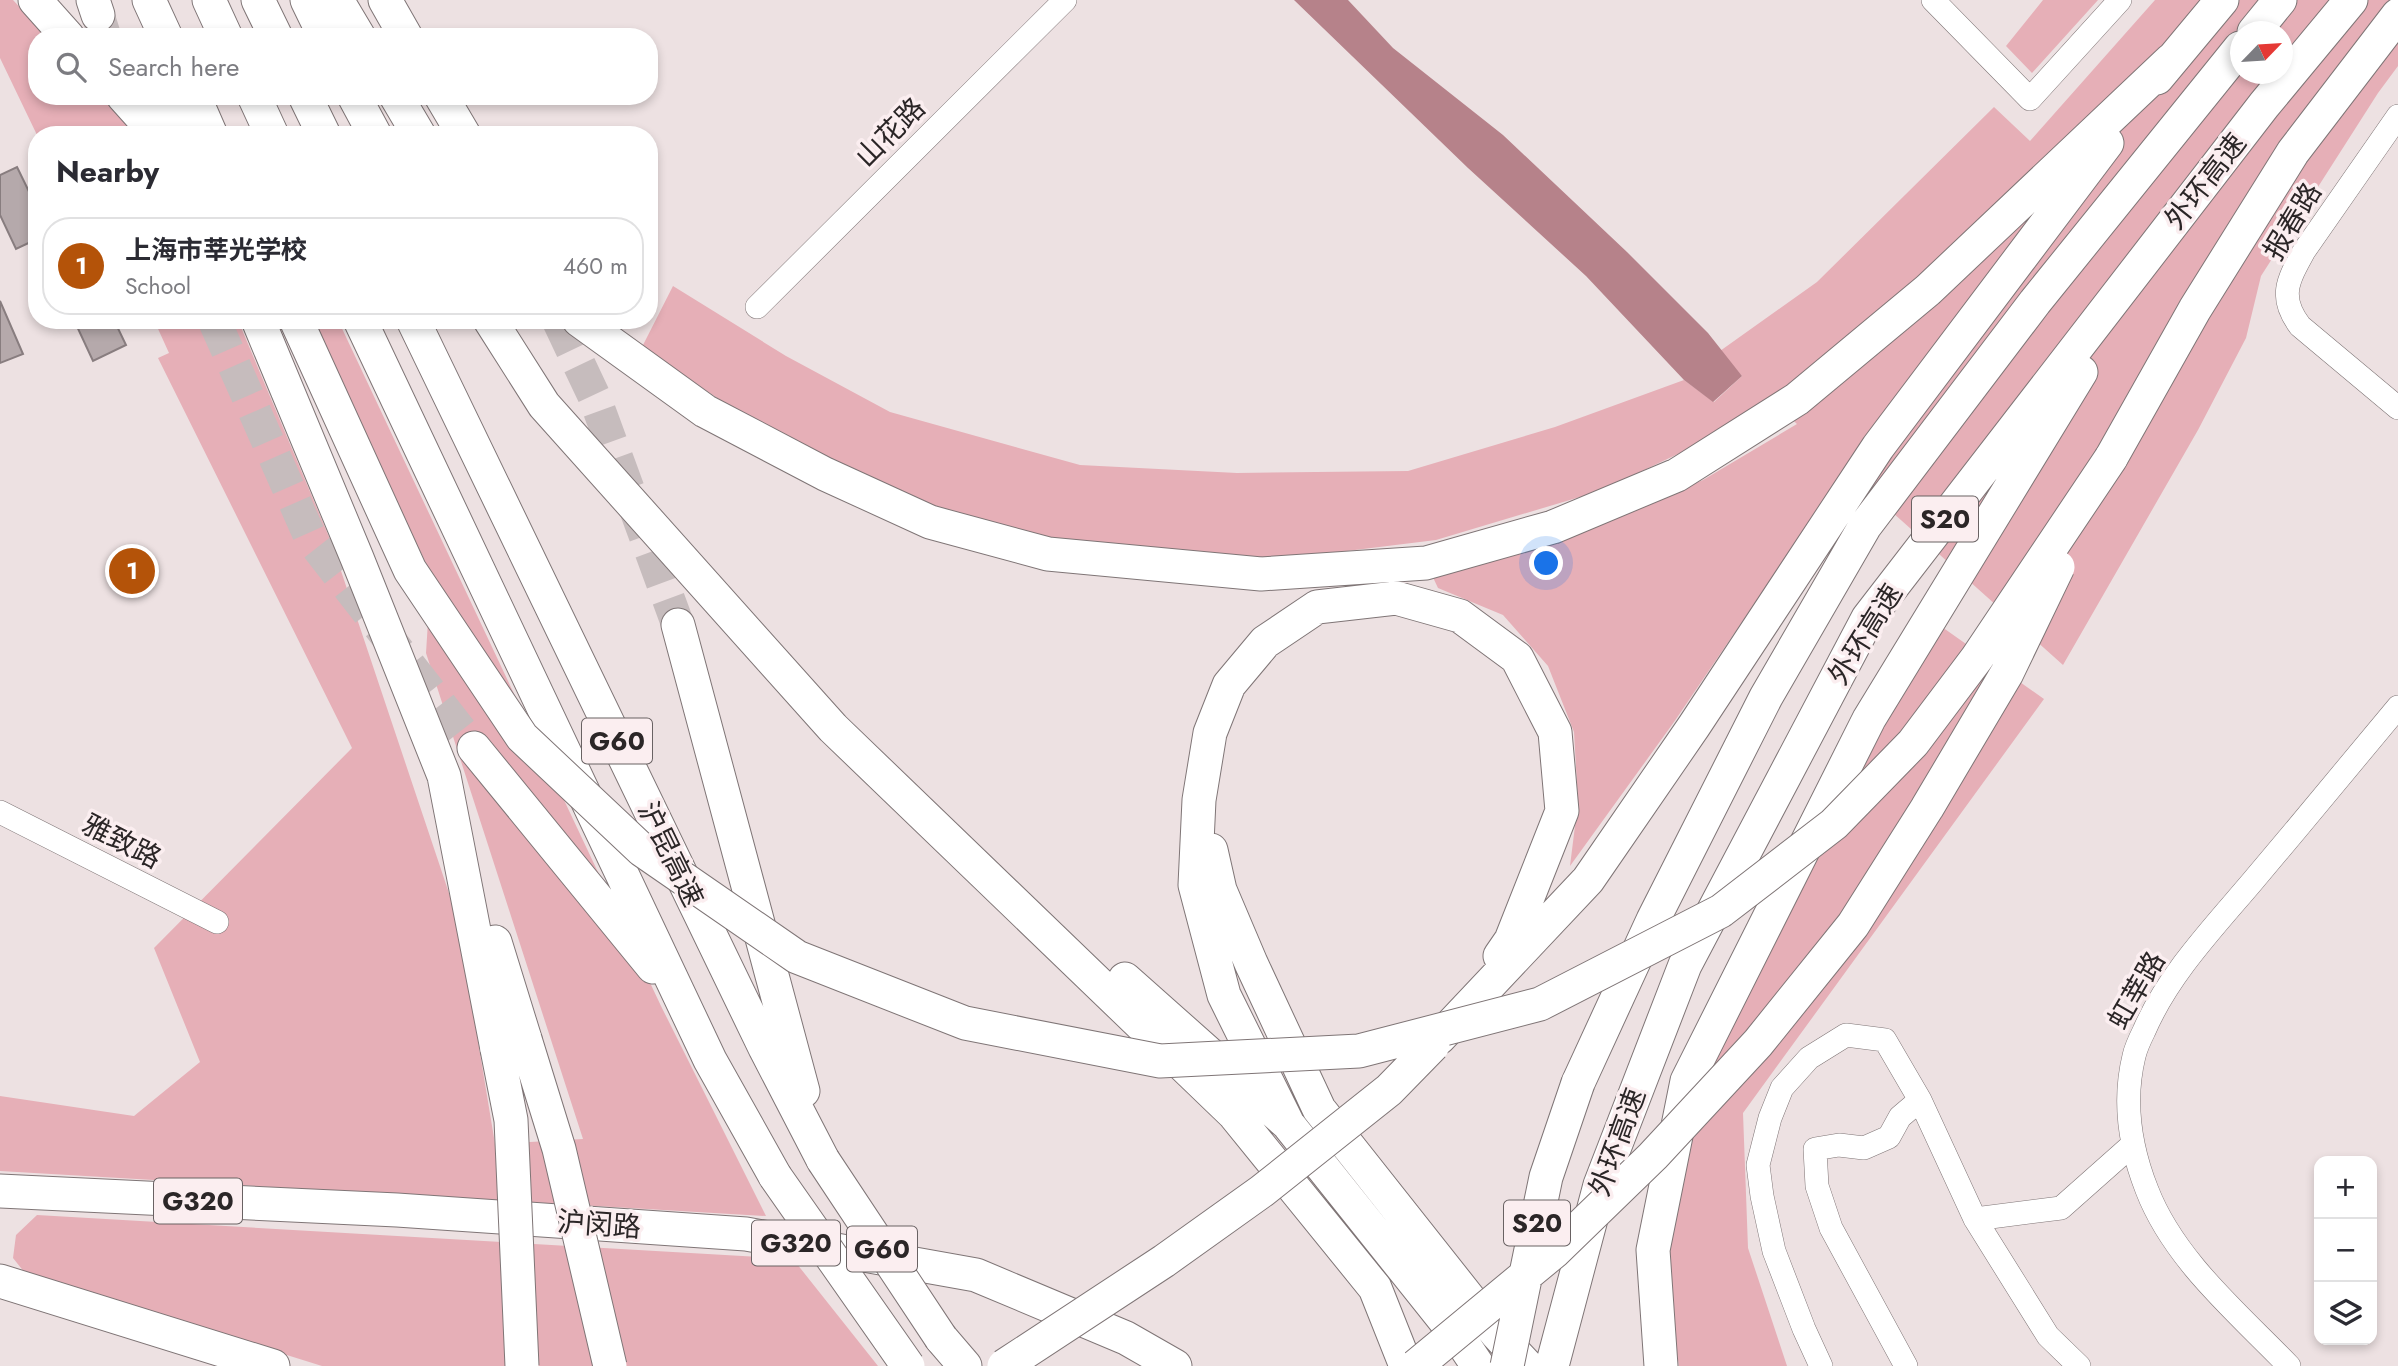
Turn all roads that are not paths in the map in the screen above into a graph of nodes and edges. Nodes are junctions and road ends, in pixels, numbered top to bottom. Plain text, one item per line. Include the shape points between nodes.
1 (34, 0) edge
2 (132, 0) edge
3 (149, 0) edge
4 (209, 0) edge
5 (258, 0) edge
6 (307, 0) edge
7 (337, 0) edge
8 (385, 0) edge
9 (1065, 0) edge
10 (1933, 0) edge
11 (2120, 0) edge
12 (2222, 0) edge
13 (2280, 0) edge
14 (2351, 0) edge
15 (2398, 15) edge
16 (2263, 21) edge
17 (60, 28) edge
18 (140, 28) edge
19 (162, 28) edge
20 (222, 28) edge
21 (272, 28) edge
22 (321, 28) edge
23 (354, 28) edge
24 (401, 28) edge
25 (2171, 60) junction
26 (2230, 62) edge
27 (131, 105) edge
28 (176, 105) edge
29 (258, 105) edge
30 (309, 105) edge
31 (359, 105) edge
32 (401, 105) edge
33 (446, 105) edge
34 (2263, 105) junction
35 (2398, 116) edge
36 (197, 121) edge
37 (150, 126) edge
38 (268, 126) edge
39 (320, 126) edge
40 (370, 126) edge
41 (414, 126) edge
42 (459, 126) edge
43 (757, 307) dead end
44 (262, 329) edge
45 (300, 329) edge
46 (364, 329) edge
47 (417, 329) edge
48 (496, 329) edge
49 (591, 329) edge
50 (2398, 408) edge
51 (2111, 458) junction
52 (678, 625) tunnel mouth
53 (2398, 707) edge
54 (833, 729) junction
55 (474, 748) tunnel mouth
56 (1199, 800) junction
57 (0, 812) edge
58 (217, 922) dead end
59 (685, 1007) junction
60 (511, 1044) junction
61 (1433, 1045) junction
62 (1920, 1100) junction
63 (1288, 1124) junction
64 (2132, 1145) junction
65 (823, 1160) junction
66 (0, 1191) edge
67 (1975, 1219) junction
68 (0, 1281) edge
69 (273, 1366) edge
70 (522, 1366) edge
71 (610, 1366) edge
72 (908, 1366) edge
73 (965, 1366) edge
74 (1004, 1366) edge
75 (1175, 1366) edge
76 (1406, 1366) edge
77 (1416, 1366) edge
78 (1478, 1366) edge
79 (1507, 1366) edge
80 (1527, 1366) edge
81 (1552, 1366) edge
82 (1661, 1366) edge
83 (1821, 1366) edge
84 (1906, 1366) edge
85 (2079, 1366) edge
86 (2289, 1366) edge

1 - 17 highway
2 - 18 highway
3 - 19 highway
4 - 20 highway
5 - 21 highway
6 - 22 highway
7 - 23 highway
8 - 24 highway
9 - 43 street, 山花路
10 - 11 street via 2029,100
12 - 25 highway
13 - 16 highway
14 - 34 highway, 外环高速 / S20
15 - 51 highway via 2293,152 2195,309
25 - 49 highway via 1928,290 1797,399 1676,475 1553,527 1426,562 1262,574 1048,554 930,522 705,411
25 - 61 highway, bridge via 1878,447 1588,880
26 - 79 highway, 外环高速 / S20, bridge via 2035,302 1865,526 1766,697 1653,920 1578,1083 1546,1177
27 - 37 highway
28 - 36 highway
29 - 38 highway
30 - 39 highway
31 - 40 highway
32 - 41 highway
33 - 42 highway
34 - 81 highway, 外环高速 / S20, bridge via 1868,618 1685,965 1600,1185
34 - 82 highway, bridge via 2097,347 1869,719 1687,1081 1653,1250
35 - 50 street, 报春路 via 2304,251 2291,274 2287,300 2300,326
44 - 60 highway via 444,776
45 - 51 highway, bridge via 410,570 522,737 642,850 797,957 965,1023 1160,1060 1359,1051 1540,1004 1721,911 1834,824 1913,743 1977,658
46 - 59 highway, 沪昆高速 / G60
47 - 65 highway, 沪昆高速 / G60
48 - 54 highway via 544,405
51 - 77 highway, bridge via 2007,673 1853,925 1758,1043 1653,1156 1555,1251
52 - 65 highway
53 - 64 street, 虹莘路 via 2207,936 2151,1015 2134,1054 2128,1100
54 - 63 highway
54 - 76 highway via 1234,1114 1375,1287
55 - 59 highway
56 - 61 highway, bridge via 1210,733 1229,685 1265,642 1317,607 1396,598 1460,616 1517,658 1555,732 1563,811 1511,940
56 - 63 highway via 1195,885 1224,995
56 - 80 highway via 1220,890 1319,1109
57 - 58 street, 雅致路
59 - 72 highway, 沪昆高速 / G60, bridge via 775,1176
60 - 70 highway, bridge
60 - 71 highway, bridge via 559,1149
61 - 74 highway, bridge via 1389,1090 1262,1191
62 - 67 street
62 - 83 street via 1885,1040 1846,1035 1809,1058 1782,1088 1770,1118 1758,1165 1762,1196 1774,1251
62 - 84 street via 1900,1116 1889,1137 1864,1148 1839,1145 1815,1149 1817,1186 1832,1228
63 - 78 highway, bridge
64 - 67 street via 2061,1208
64 - 86 street, 虹莘路 via 2147,1192 2170,1234 2201,1275
65 - 73 highway, 沪昆高速 / G60, bridge via 941,1338
66 - 75 highway, 沪闵路 / G320 via 397,1210 746,1234 976,1275 1126,1338
67 - 85 street via 2048,1336
68 - 69 highway

